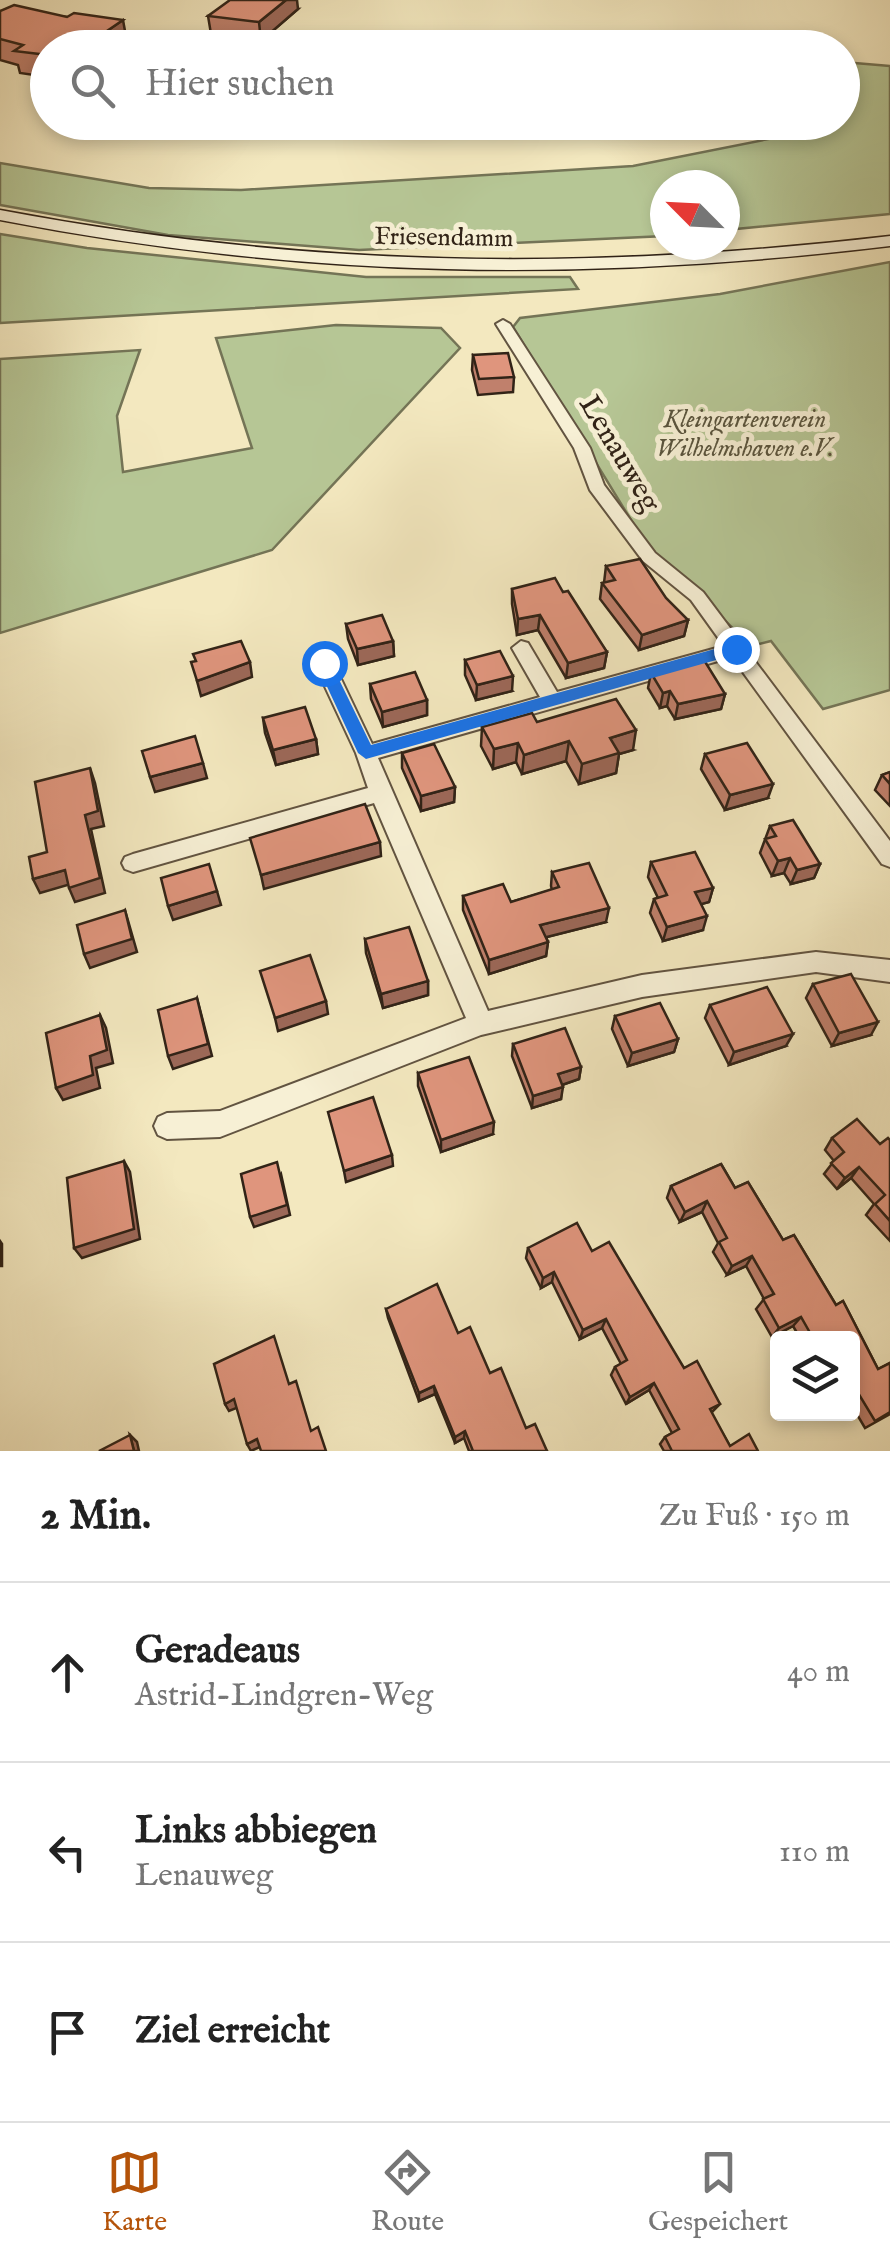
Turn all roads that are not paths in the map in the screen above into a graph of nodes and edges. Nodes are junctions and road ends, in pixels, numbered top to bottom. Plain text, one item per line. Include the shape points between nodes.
1 (0, 214) edge
2 (890, 241) edge
3 (503, 324) dead end
4 (521, 648) dead end
5 (736, 649) junction
6 (324, 663) dead end
7 (552, 700) junction
8 (366, 753) junction
9 (380, 793) junction
10 (890, 858) edge
11 (133, 863) dead end
12 (883, 968) edge
13 (480, 1024) junction
14 (166, 1126) dead end

1 - 2 main road, Friesendamm via 76,231 289,258 436,265 620,265
3 - 5 street, Lenauweg via 582,448 596,486 649,557 697,596
4 - 7 street
5 - 7 street
5 - 10 street, Lenauweg
6 - 8 street
7 - 8 street
8 - 9 street
9 - 11 street
9 - 13 street
12 - 13 street via 816,962 642,986
13 - 14 street via 220,1124

